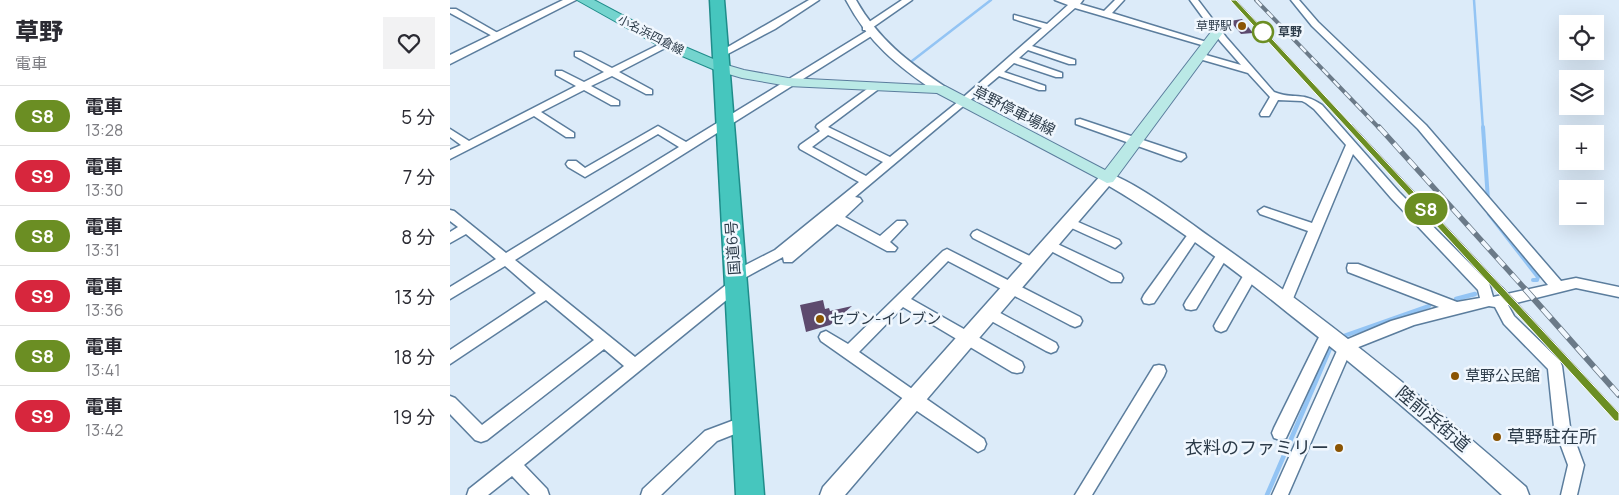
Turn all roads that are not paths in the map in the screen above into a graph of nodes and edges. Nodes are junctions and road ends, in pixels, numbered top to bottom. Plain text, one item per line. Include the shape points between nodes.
1 (572, 0) edge
2 (584, 0) edge
3 (717, 0) edge
4 (815, 0) edge
5 (851, 0) edge
6 (908, 0) edge
7 (1059, 0) edge
8 (1120, 0) edge
9 (1194, 0) edge
10 (1295, 0) edge
11 (1076, 2) edge
12 (453, 11) dead end
13 (1106, 14) junction
14 (1017, 17) dead end
15 (1048, 27) junction
16 (868, 31) junction
17 (1218, 31) junction
18 (498, 36) junction
19 (666, 44) junction
20 (1026, 47) junction
21 (1204, 50) junction
22 (578, 54) dead end
23 (1013, 59) junction
24 (450, 60) edge
25 (720, 61) junction
26 (1072, 62) dead end
27 (1251, 70) junction
28 (612, 72) junction
29 (998, 72) junction
30 (559, 73) dead end
31 (1059, 75) dead end
32 (788, 82) junction
33 (584, 86) junction
34 (877, 86) junction
35 (1042, 88) dead end
36 (940, 89) junction
37 (649, 92) dead end
38 (1276, 97) junction
39 (963, 103) junction
40 (615, 104) dead end
41 (534, 112) junction
42 (1265, 114) dead end
43 (1080, 122) dead end
44 (724, 123) junction
45 (828, 130) junction
46 (450, 132) edge
47 (570, 135) dead end
48 (1134, 141) junction
49 (468, 145) junction
50 (1351, 145) junction
51 (685, 146) junction
52 (450, 155) edge
53 (1181, 157) dead end
54 (891, 162) junction
55 (572, 164) dead end
56 (1106, 178) junction
57 (867, 181) junction
58 (856, 201) dead end
59 (1264, 210) dead end
60 (450, 214) edge
61 (831, 218) junction
62 (1069, 222) junction
63 (901, 224) dead end
64 (467, 228) junction
65 (1315, 229) junction
66 (1195, 233) junction
67 (977, 235) dead end
68 (450, 238) edge
69 (1116, 243) dead end
70 (1049, 245) junction
71 (1223, 254) junction
72 (507, 259) junction
73 (788, 259) dead end
74 (1033, 263) junction
75 (1354, 268) dead end
76 (1251, 275) junction
77 (1116, 278) dead end
78 (735, 281) junction
79 (1558, 287) junction
80 (1011, 288) junction
81 (1619, 292) edge
82 (546, 293) junction
83 (450, 294) edge
84 (1149, 299) dead end
85 (902, 300) junction
86 (1285, 301) junction
87 (1492, 302) junction
88 (1191, 305) dead end
89 (1455, 307) junction
90 (989, 313) junction
91 (1076, 321) dead end
92 (1221, 326) dead end
93 (1328, 333) junction
94 (826, 337) dead end
95 (967, 339) junction
96 (606, 340) junction
97 (1346, 346) junction
98 (1050, 348) dead end
99 (849, 353) junction
100 (450, 358) edge
101 (635, 366) junction
102 (1017, 366) dead end
103 (1159, 370) dead end
104 (914, 399) junction
105 (450, 403) edge
106 (745, 423) junction
107 (1280, 433) dead end
108 (978, 444) dead end
109 (513, 465) junction
110 (475, 495) edge
111 (542, 495) edge
112 (649, 495) edge
113 (750, 495) edge
114 (831, 495) edge
115 (1083, 495) edge
116 (1280, 495) edge
117 (1518, 495) edge
118 (1569, 495) edge

1 - 18 street
2 - 19 main road, 小名浜四倉線
3 - 25 highway, 国道6号
4 - 25 street
5 - 16 street
6 - 16 street
7 - 11 street
8 - 13 street
9 - 17 street
10 - 79 street via 1315,24 1422,127
11 - 13 street
11 - 15 street
12 - 18 street
13 - 21 street
14 - 15 street
15 - 20 street
16 - 32 street
16 - 36 street via 882,48
17 - 21 main road
17 - 27 street
18 - 24 street
19 - 25 main road, 小名浜四倉線
19 - 28 street
20 - 23 street
20 - 26 street
21 - 27 street
21 - 48 main road
22 - 28 street
23 - 29 street
23 - 31 street
25 - 32 main road, 草野停車場線 via 742,74
25 - 44 highway, 国道6号
27 - 38 street
28 - 33 street
28 - 37 street
29 - 35 street
29 - 39 street
30 - 33 street
32 - 34 main road, 草野停車場線
32 - 44 street
33 - 40 street
33 - 41 street
34 - 36 main road, 草野停車場線
34 - 45 street via 821,127
36 - 39 main road, 草野停車場線
38 - 42 street
38 - 50 street via 1310,101
39 - 54 street
39 - 56 main road, 草野停車場線
41 - 47 street
41 - 49 street
43 - 48 street
44 - 51 street
44 - 78 highway, 国道6号
45 - 54 street
45 - 57 street via 804,147
46 - 49 street
48 - 53 street
48 - 56 main road
49 - 52 street
50 - 65 street
50 - 87 street via 1484,287
51 - 55 street via 658,129 585,173
51 - 72 street
54 - 57 street
56 - 62 street
56 - 66 street, 陸前浜街道 via 1145,199
57 - 61 street
58 - 61 street
59 - 65 street
60 - 64 street
61 - 63 street via 886,245
61 - 73 street
61 - 78 street
62 - 69 street
62 - 70 street
64 - 68 street
64 - 72 street
65 - 86 street
66 - 71 street, 陸前浜街道
66 - 84 street
67 - 74 street
70 - 74 street
70 - 77 street
71 - 76 street, 陸前浜街道
71 - 88 street
72 - 82 street
72 - 83 street
74 - 80 street
75 - 89 street
76 - 86 street, 陸前浜街道
76 - 92 street
78 - 101 street
78 - 106 highway, 国道6号
79 - 81 street via 1576,282
79 - 87 street
80 - 85 street via 947,254
80 - 90 street
80 - 91 street
82 - 96 street
82 - 100 street
85 - 95 street
85 - 99 street
86 - 93 street, 陸前浜街道
87 - 89 street
87 - 118 street via 1555,366 1562,427 1576,465
89 - 97 street via 1362,337
90 - 95 street
90 - 98 street
93 - 97 street, 陸前浜街道
93 - 107 street
94 - 99 street
95 - 102 street
95 - 104 street
96 - 101 street
96 - 105 street via 481,435
97 - 116 street
97 - 117 street, 陸前浜街道
99 - 104 street
101 - 109 street
103 - 115 street
104 - 108 street
104 - 114 street
106 - 112 street via 711,436
106 - 113 highway, 国道6号
109 - 110 street
109 - 111 street

